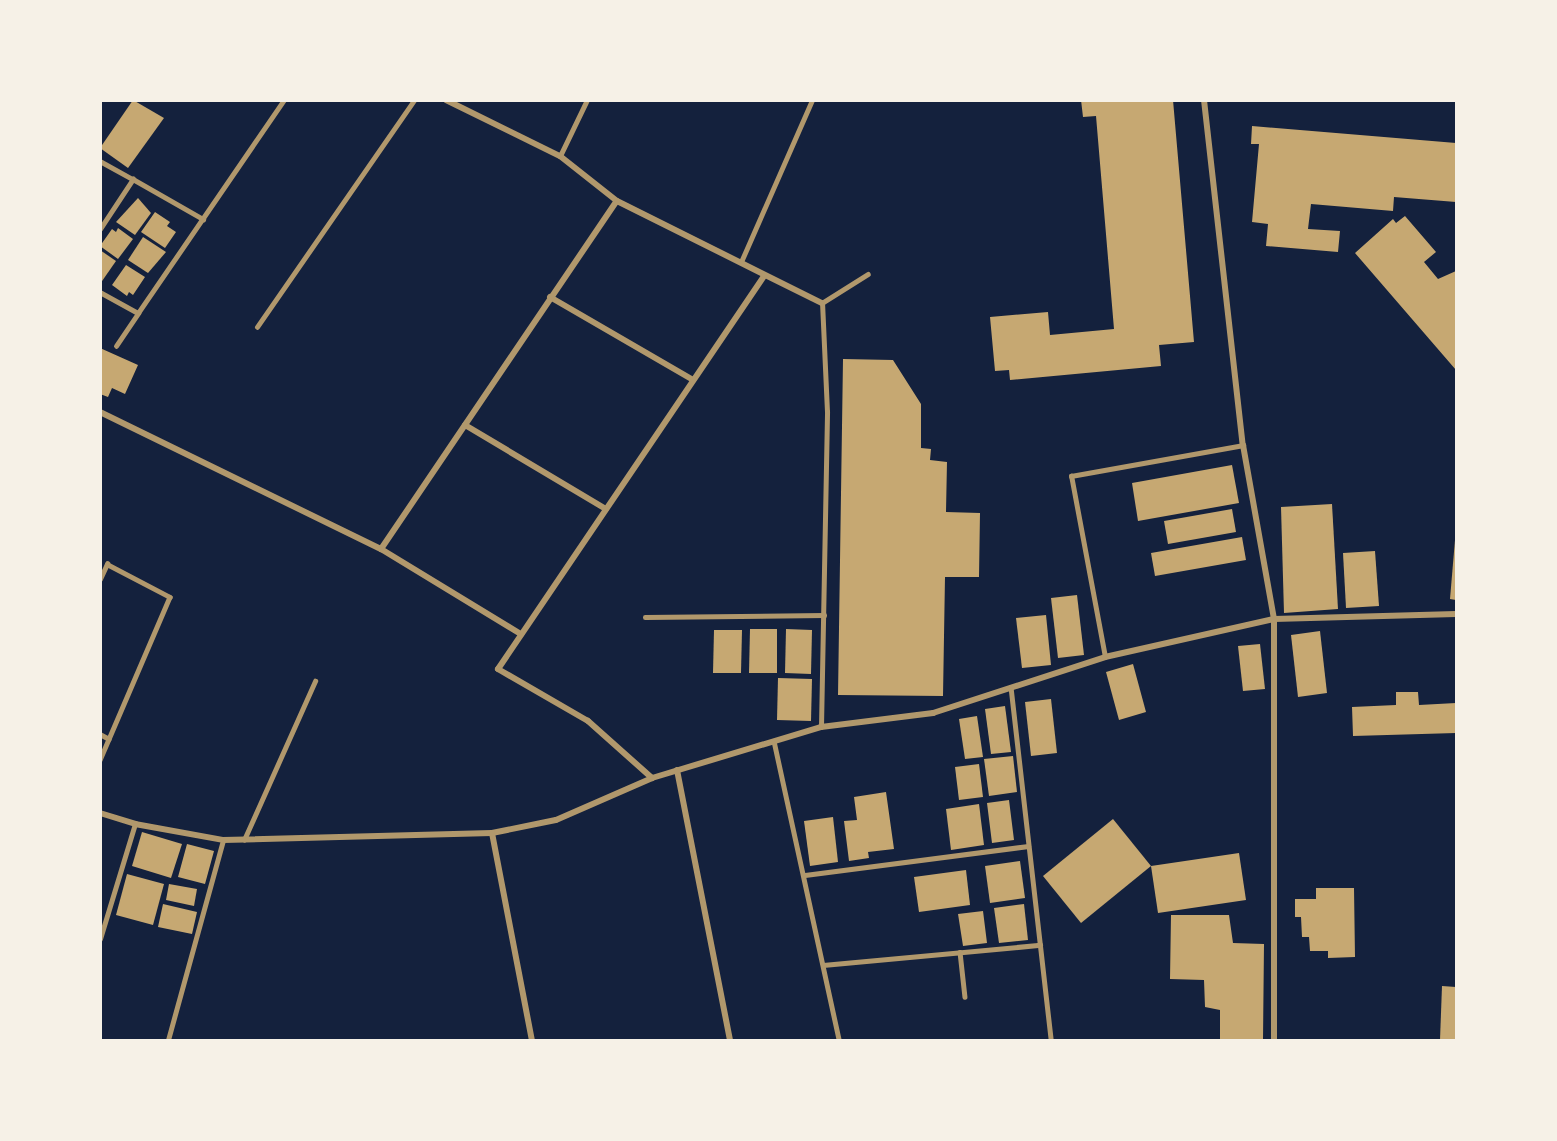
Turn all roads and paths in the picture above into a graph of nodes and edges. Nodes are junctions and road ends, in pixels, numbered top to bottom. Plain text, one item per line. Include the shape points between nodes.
1 (284, 100) edge
2 (414, 100) edge
3 (446, 100) edge
4 (469, 100) edge
5 (587, 100) edge
6 (812, 100) edge
7 (1204, 100) edge
8 (465, 109) junction
9 (560, 156) junction
10 (100, 161) edge
11 (133, 179) junction
12 (617, 201) junction
13 (203, 219) junction
14 (100, 229) edge
15 (741, 262) junction
16 (868, 274) dead end
17 (764, 276) junction
18 (100, 292) edge
19 (550, 297) junction
20 (822, 303) junction
21 (138, 314) junction
22 (257, 327) dead end
23 (116, 345) dead end
24 (693, 380) junction
25 (100, 412) edge
26 (465, 425) junction
27 (1243, 445) junction
28 (606, 509) junction
29 (381, 549) junction
30 (100, 579) edge
31 (1456, 614) edge
32 (824, 615) junction
33 (645, 617) dead end
34 (1274, 619) junction
35 (521, 634) junction
36 (1105, 657) junction
37 (315, 681) dead end
38 (1011, 687) junction
39 (821, 727) junction
40 (100, 734) edge
41 (110, 739) junction
42 (774, 741) junction
43 (100, 760) edge
44 (677, 770) junction
45 (652, 778) junction
46 (100, 813) edge
47 (135, 824) junction
48 (492, 833) junction
49 (223, 840) junction
50 (243, 841) junction
51 (1029, 846) junction
52 (805, 875) junction
53 (100, 939) edge
54 (1040, 945) junction
55 (960, 952) junction
56 (823, 965) junction
57 (965, 997) dead end
58 (168, 1041) edge
59 (532, 1041) edge
60 (730, 1041) edge
61 (838, 1041) edge
62 (1051, 1041) edge
63 (1274, 1041) edge

1 - 13 lane
2 - 22 lane
3 - 8 street
4 - 8 street
5 - 9 lane
6 - 15 lane
7 - 27 street
8 - 9 street
9 - 12 street
10 - 11 lane
11 - 13 lane
11 - 14 lane
12 - 15 street
12 - 19 street
13 - 21 lane
15 - 17 street
16 - 20 lane
17 - 20 street
17 - 24 street
18 - 21 lane
19 - 24 street
19 - 26 street
20 - 32 lane via 827,412
21 - 23 lane
24 - 28 street
25 - 29 street
26 - 28 street
26 - 29 street
27 - 34 street
27 - 36 lane via 1071,476
28 - 35 street
29 - 35 street
30 - 41 lane via 107,564 170,597
31 - 34 street
32 - 33 lane
32 - 39 lane
34 - 36 street
34 - 63 street
35 - 45 street via 498,669 588,721
36 - 38 street
37 - 50 lane
38 - 39 street via 933,713
38 - 51 lane
39 - 42 street
40 - 41 lane
41 - 43 lane
42 - 44 street
42 - 52 lane
44 - 45 street
44 - 60 street
45 - 48 street via 556,820
46 - 47 street
47 - 49 street
47 - 53 lane
48 - 50 street
48 - 59 street
49 - 50 street
49 - 58 lane
51 - 52 lane
51 - 54 lane
52 - 56 lane
54 - 55 lane
54 - 62 lane
55 - 56 lane
55 - 57 lane
56 - 61 lane

